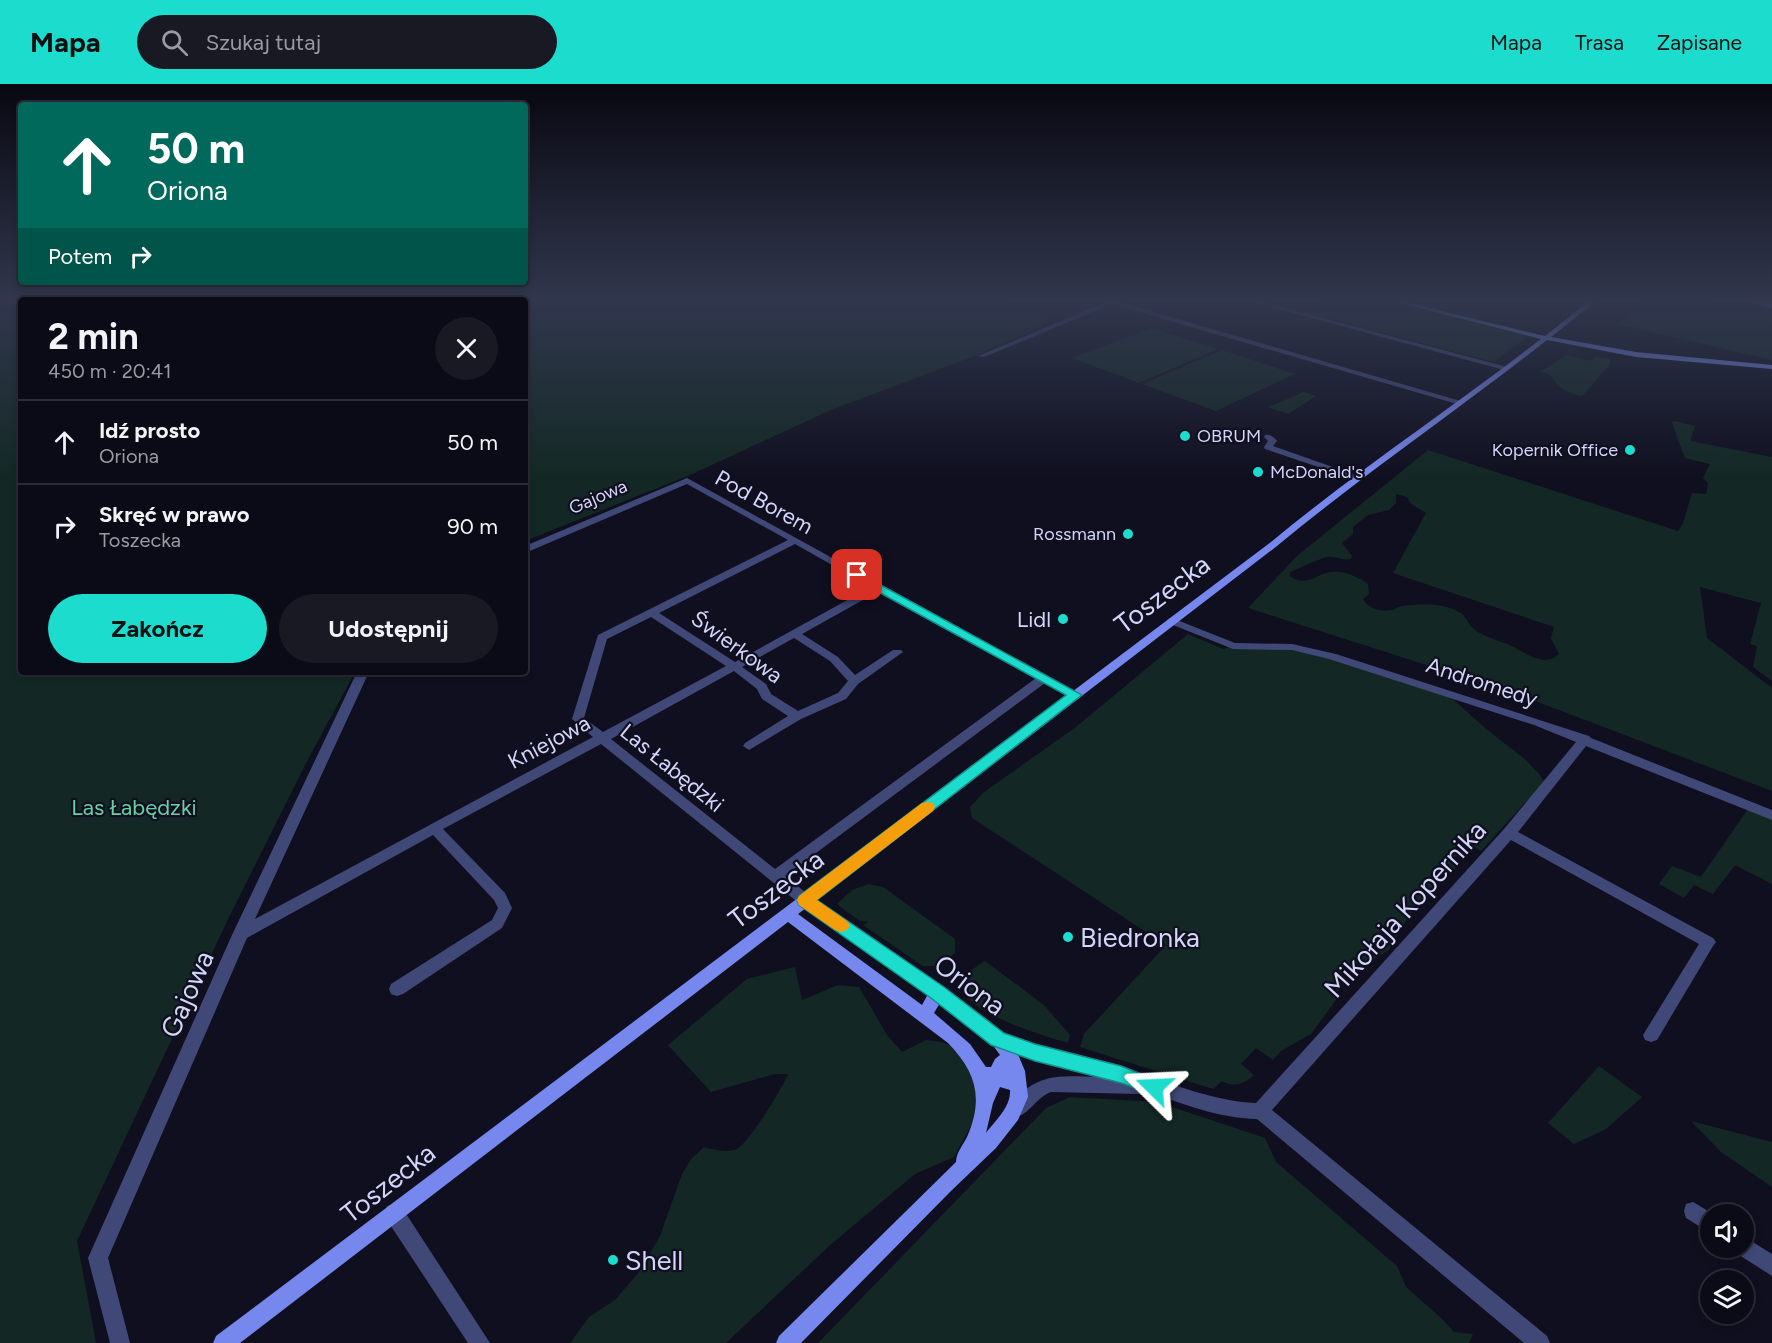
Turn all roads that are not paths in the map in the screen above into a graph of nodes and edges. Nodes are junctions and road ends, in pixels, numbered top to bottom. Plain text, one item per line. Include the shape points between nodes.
1 (1309, 361) edge
2 (1479, 361) edge
3 (1516, 361) edge
4 (1726, 361) edge
5 (1772, 367) edge
6 (1507, 368) junction
7 (1460, 402) junction
8 (1268, 436) dead end
9 (1360, 478) junction
10 (687, 481) joint
11 (794, 541) junction
12 (528, 549) edge
13 (878, 587) junction
14 (651, 612) junction
15 (1172, 621) junction
16 (794, 634) junction
17 (897, 652) dead end
18 (735, 667) junction
19 (362, 675) edge
20 (1044, 678) junction
21 (854, 681) junction
22 (1075, 695) junction
23 (797, 716) junction
24 (602, 738) junction
25 (1585, 739) junction
26 (749, 746) dead end
27 (1772, 815) edge
28 (434, 828) junction
29 (1509, 833) junction
30 (774, 877) junction
31 (805, 900) junction
32 (787, 914) junction
33 (240, 935) junction
34 (397, 988) dead end
35 (938, 992) junction
36 (924, 1016) junction
37 (1651, 1035) dead end
38 (998, 1039) junction
39 (1035, 1053) junction
40 (1011, 1057) junction
41 (973, 1062) junction
42 (993, 1078) junction
43 (1052, 1084) junction
44 (1019, 1085) junction
45 (1154, 1087) junction
46 (985, 1101) junction
47 (1260, 1112) junction
48 (1012, 1114) junction
49 (955, 1174) junction
50 (1693, 1211) dead end
51 (394, 1213) junction
52 (1700, 1216) edge
53 (1754, 1254) edge
54 (1772, 1266) edge
55 (120, 1343) edge
56 (224, 1343) edge
57 (480, 1343) edge
58 (786, 1343) edge
59 (1540, 1343) edge

1 - 7 street
2 - 6 street
3 - 6 main road, Toszecka
4 - 5 main road
6 - 7 main road, Toszecka
7 - 9 main road, Toszecka
8 - 9 street via 1273,441 1268,447
9 - 15 main road, Toszecka
10 - 11 street, Pod Borem
10 - 12 street, Gajowa
11 - 13 street, Pod Borem
11 - 14 street, Las Łabędzki
13 - 16 street, Kniejowa
13 - 20 street, Pod Borem
14 - 18 street, Świerkowa
14 - 24 street, Las Łabędzki via 602,637 578,720
15 - 22 main road, Toszecka
15 - 25 street, Andromedy via 1233,646 1292,647 1332,656
16 - 18 street, Kniejowa
16 - 21 street, Świerkowa via 834,659
17 - 21 street
18 - 23 street, Świerkowa via 762,687 766,696
18 - 24 street, Kniejowa
19 - 33 street, Gajowa
20 - 22 street, Pod Borem
20 - 30 street, Toszecka
21 - 23 street via 842,696
22 - 31 main road, Toszecka
23 - 26 street
24 - 28 street, Kniejowa
24 - 30 street, Las Łabędzki
25 - 27 street, Andromedy
25 - 29 street, Mikołaja Kopernika
28 - 33 street, Kniejowa
28 - 34 street via 500,897 505,908 497,924
29 - 37 street via 1708,942
29 - 47 street, Mikołaja Kopernika
30 - 31 street, Las Łabędzki
31 - 32 main road, Toszecka
31 - 35 main road, Oriona
32 - 36 main road, Oriona
32 - 51 main road, Toszecka
33 - 55 street, Gajowa via 98,1258
35 - 36 main road
35 - 38 main road, Oriona
36 - 41 main road, Oriona
38 - 39 street
38 - 40 main road, Oriona
39 - 40 street
39 - 45 street
40 - 42 main road via 1001,1064
40 - 44 main road, Oriona
41 - 42 main road
41 - 46 main road, Oriona
42 - 44 main road
42 - 46 main road
43 - 44 street
43 - 45 street
43 - 48 street via 1030,1095
44 - 48 main road, Oriona
45 - 47 street via 1238,1112
46 - 49 main road, Oriona via 972,1148
47 - 59 street
48 - 49 main road, Oriona via 990,1142
49 - 58 main road, Oriona
50 - 52 street
51 - 56 main road, Toszecka
51 - 57 street
53 - 54 street

